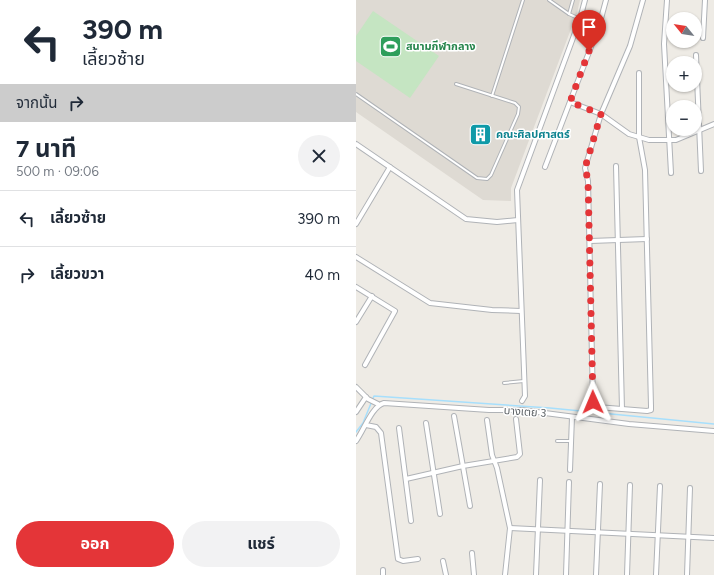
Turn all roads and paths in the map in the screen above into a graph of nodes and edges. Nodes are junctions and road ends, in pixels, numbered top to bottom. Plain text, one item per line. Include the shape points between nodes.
1 (523, 0) edge
2 (550, 0) edge
3 (574, 0) edge
4 (585, 0) edge
5 (606, 0) edge
6 (643, 0) edge
7 (667, 0) edge
8 (705, 0) edge
9 (569, 14) junction
10 (580, 19) junction
11 (703, 38) dead end
12 (696, 54) dead end
13 (639, 72) dead end
14 (456, 84) dead end
15 (356, 94) edge
16 (492, 96) junction
17 (698, 100) edge
18 (570, 102) junction
19 (601, 114) junction
20 (714, 124) edge
21 (702, 129) edge
22 (690, 136) edge
23 (700, 136) edge
24 (639, 137) junction
25 (670, 141) junction
26 (356, 144) edge
27 (616, 166) dead end
28 (390, 167) junction
29 (545, 167) dead end
30 (701, 171) dead end
31 (671, 173) dead end
32 (518, 220) junction
33 (356, 224) edge
34 (647, 239) junction
35 (618, 240) junction
36 (590, 241) junction
37 (356, 257) edge
38 (356, 286) edge
39 (372, 296) junction
40 (522, 310) junction
41 (356, 322) edge
42 (365, 365) dead end
43 (524, 381) junction
44 (504, 383) dead end
45 (356, 387) edge
46 (367, 398) junction
47 (522, 401) dead end
48 (376, 403) junction
49 (622, 409) junction
50 (356, 412) edge
51 (454, 416) dead end
52 (572, 417) junction
53 (516, 419) dead end
54 (487, 420) dead end
55 (426, 423) dead end
56 (366, 425) junction
57 (399, 428) dead end
58 (714, 431) edge
59 (356, 441) edge
60 (557, 441) dead end
61 (570, 441) junction
62 (495, 462) junction
63 (463, 466) junction
64 (570, 470) dead end
65 (433, 472) junction
66 (406, 479) junction
67 (540, 480) dead end
68 (569, 482) dead end
69 (600, 484) dead end
70 (630, 485) dead end
71 (660, 486) dead end
72 (690, 488) dead end
73 (470, 506) dead end
74 (440, 514) dead end
75 (411, 521) dead end
76 (510, 528) junction
77 (538, 529) junction
78 (568, 531) junction
79 (597, 532) junction
80 (628, 533) junction
81 (658, 534) junction
82 (688, 536) junction
83 (714, 538) edge
84 (472, 553) dead end
85 (418, 559) dead end
86 (443, 561) dead end
87 (446, 575) edge
88 (474, 575) edge
89 (505, 575) edge
90 (536, 575) edge
91 (566, 575) edge
92 (596, 575) edge
93 (627, 575) edge
94 (656, 575) edge
95 (687, 575) edge

1 - 16 lane
2 - 9 lane
3 - 9 lane
4 - 10 street
5 - 18 street via 599,26
6 - 19 street via 630,46
7 - 25 street via 664,44
8 - 11 street
9 - 10 lane
10 - 32 street via 519,183
12 - 17 street
13 - 24 street
14 - 16 lane
15 - 16 lane via 482,180 491,175 519,107 515,103
18 - 19 street
18 - 29 street
19 - 24 street via 621,129
19 - 36 street via 585,168 588,180
20 - 21 street
22 - 25 street
23 - 30 street
24 - 25 street
24 - 34 street via 645,170
25 - 31 street
26 - 28 street
27 - 35 street
28 - 32 street via 466,219 497,222
28 - 33 street
32 - 40 street
34 - 35 street
34 - 49 street via 651,410
35 - 36 street
35 - 49 street
36 - 49 street via 593,402 597,407
37 - 40 street via 430,302 492,310
38 - 39 street
39 - 41 street
39 - 42 street via 393,308 395,313
40 - 43 street
43 - 44 lane
43 - 47 street via 525,396
45 - 46 street
46 - 48 street
46 - 50 street
48 - 52 street, บางเตย 3 via 522,410
48 - 56 street
51 - 63 street
52 - 58 street, บางเตย 3
52 - 61 street
53 - 62 street via 519,456
54 - 62 street
55 - 65 street
56 - 59 street
56 - 85 street via 376,427 382,433 398,559
57 - 66 street
60 - 61 lane
61 - 64 street
62 - 63 street
62 - 76 street
63 - 65 street
63 - 73 street
65 - 66 street
65 - 74 street
66 - 75 street
67 - 77 street
68 - 78 street
69 - 79 street
70 - 80 street
71 - 81 street
72 - 82 street
76 - 77 street
76 - 89 street
77 - 78 street
77 - 90 street
78 - 79 street
78 - 91 street
79 - 80 street
79 - 92 street
80 - 81 street
80 - 93 street
81 - 82 street
81 - 94 street
82 - 83 street
82 - 95 street
84 - 88 street
86 - 87 street

